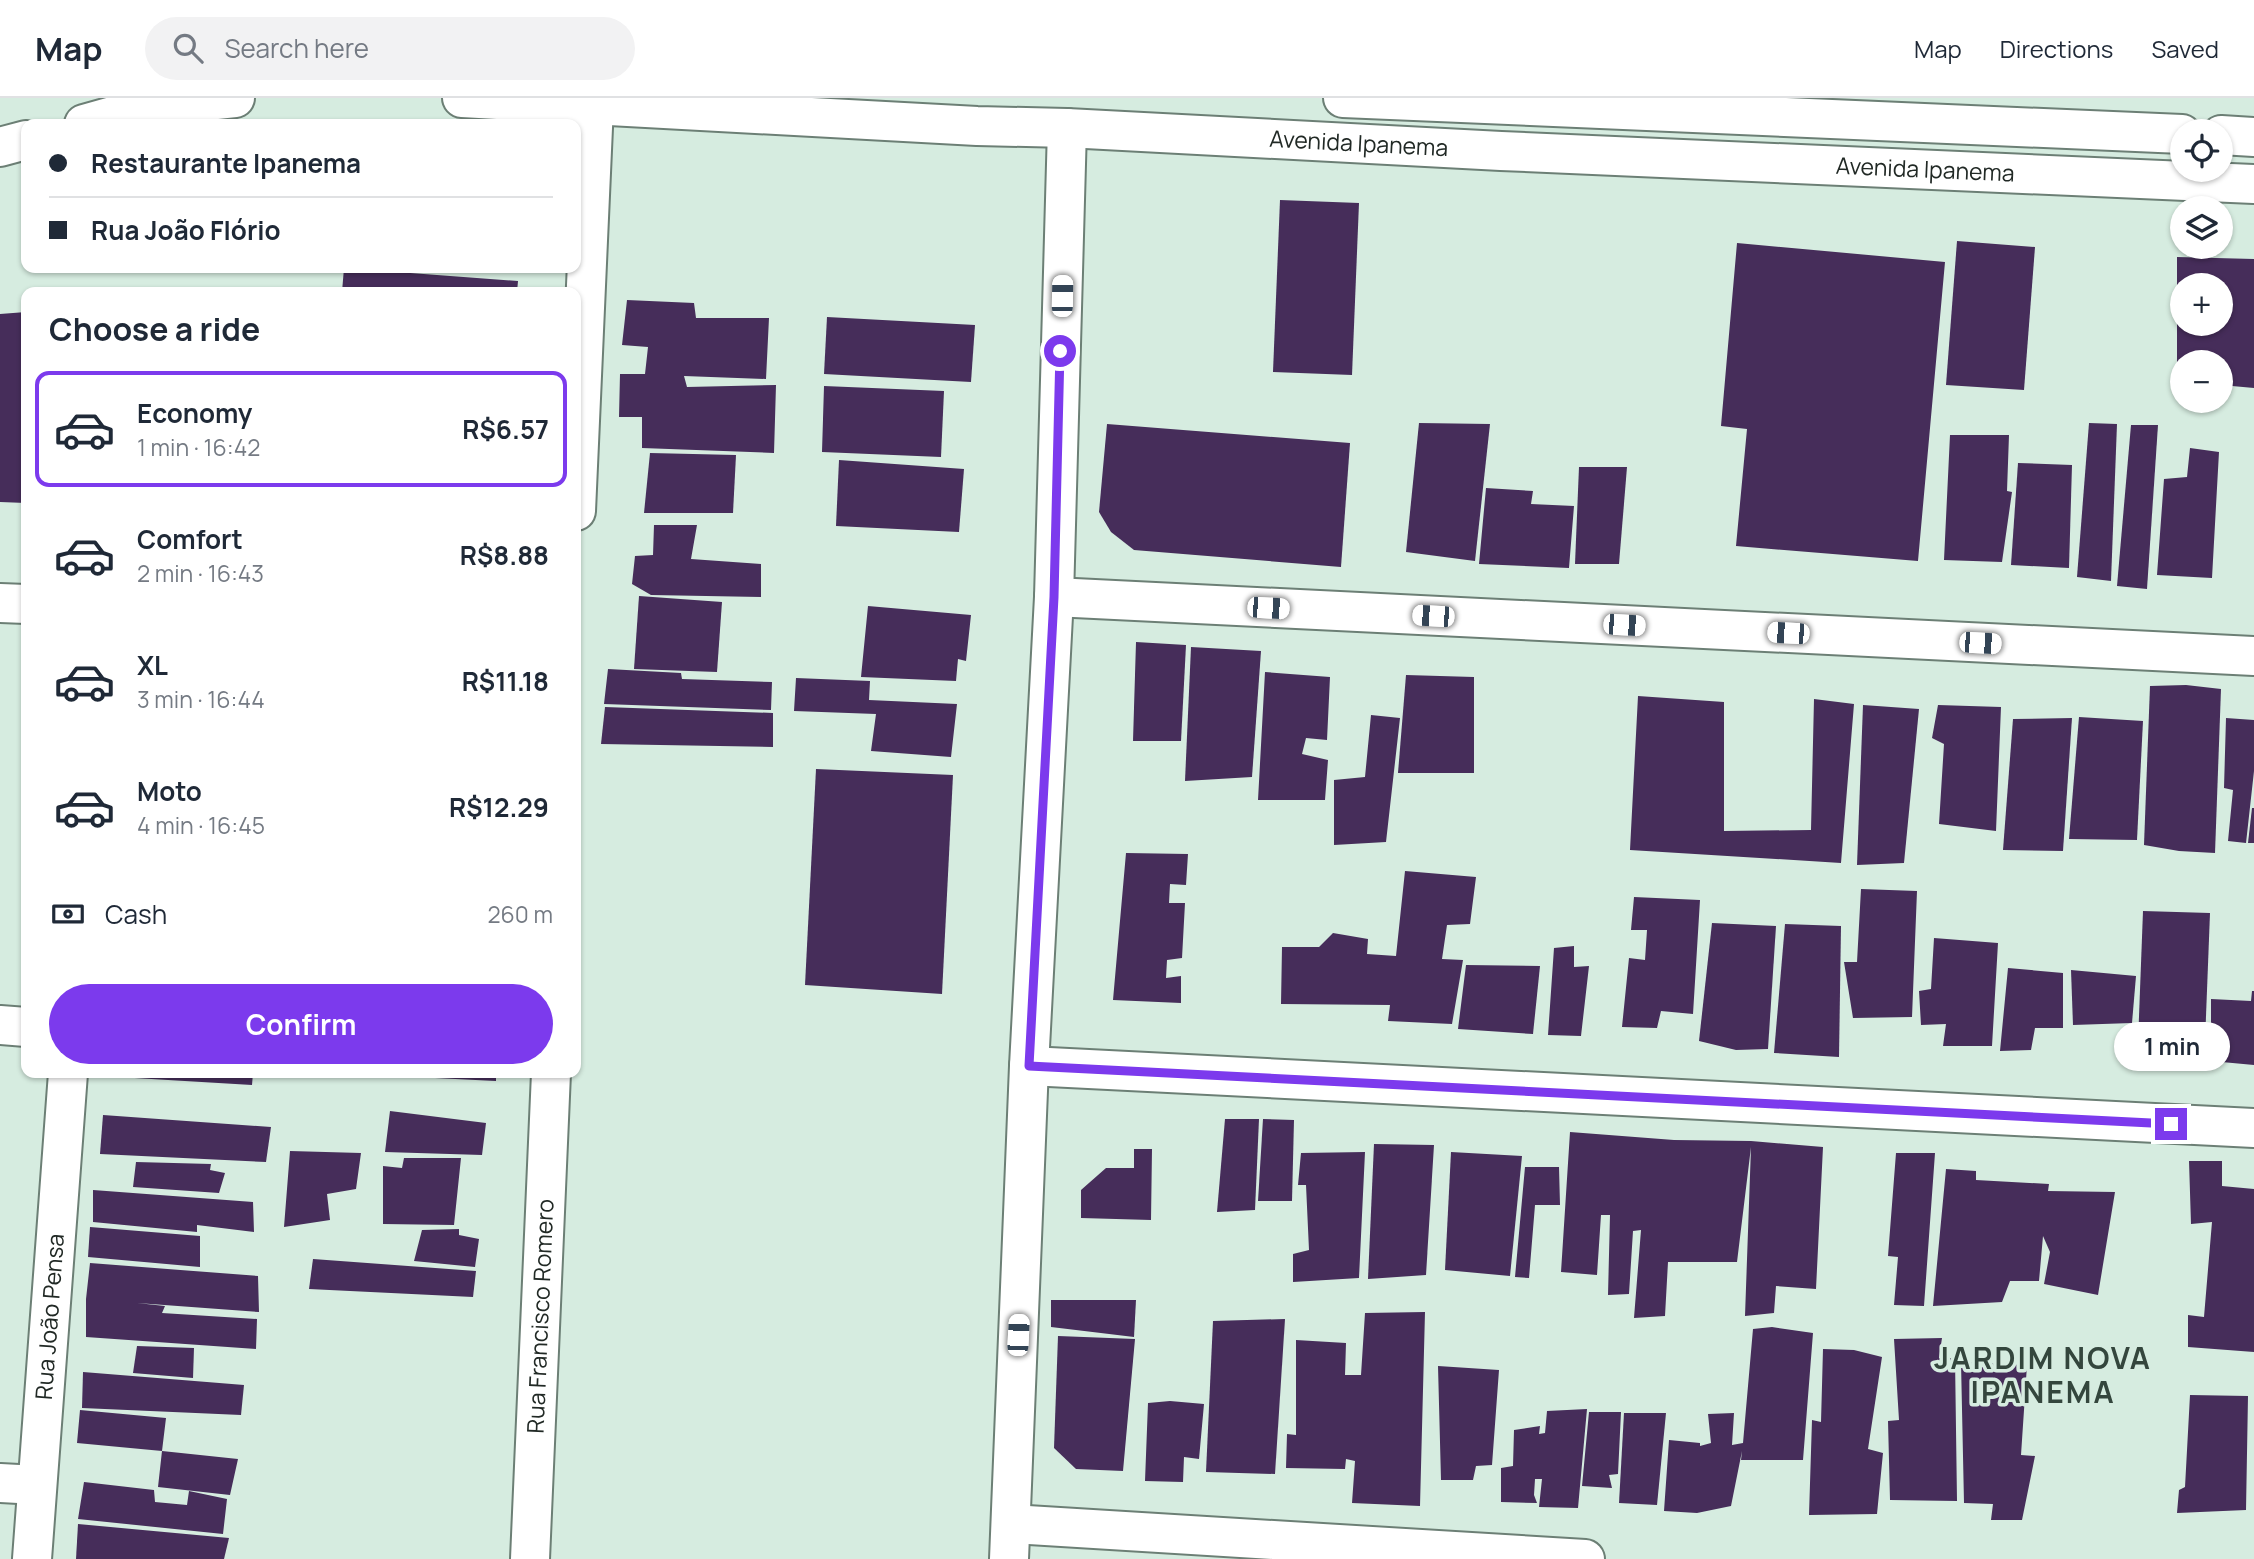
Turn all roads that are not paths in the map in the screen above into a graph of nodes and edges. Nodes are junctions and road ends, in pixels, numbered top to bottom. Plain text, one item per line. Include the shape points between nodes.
1 (235, 98) edge
2 (462, 98) edge
3 (1343, 98) edge
4 (594, 105) junction
5 (102, 119) edge
6 (1067, 128) junction
7 (2170, 133) edge
8 (2233, 136) edge
9 (2254, 137) edge
10 (21, 141) edge
11 (0, 147) edge
12 (2254, 184) edge
13 (581, 398) edge
14 (1054, 597) junction
15 (0, 603) edge
16 (21, 604) edge
17 (2254, 656) edge
18 (0, 1026) edge
19 (21, 1027) edge
20 (1029, 1066) junction
21 (67, 1078) edge
22 (551, 1078) edge
23 (2254, 1128) edge
24 (18, 1484) edge
25 (1010, 1541) edge
26 (32, 1559) edge
27 (530, 1559) edge
28 (1585, 1559) edge

1 - 5 street via 141,108
2 - 4 street, Avenida Ipanema
3 - 7 street
4 - 6 street, Avenida Ipanema
4 - 13 street
6 - 12 street, Avenida Ipanema
6 - 14 street
8 - 9 street
10 - 11 street
14 - 17 street
14 - 20 street
15 - 16 street
18 - 19 street
20 - 23 street
20 - 25 street
21 - 24 street, Rua João Pensa
22 - 27 street, Rua Francisco Romero
24 - 26 street, Rua João Pensa
25 - 28 street

